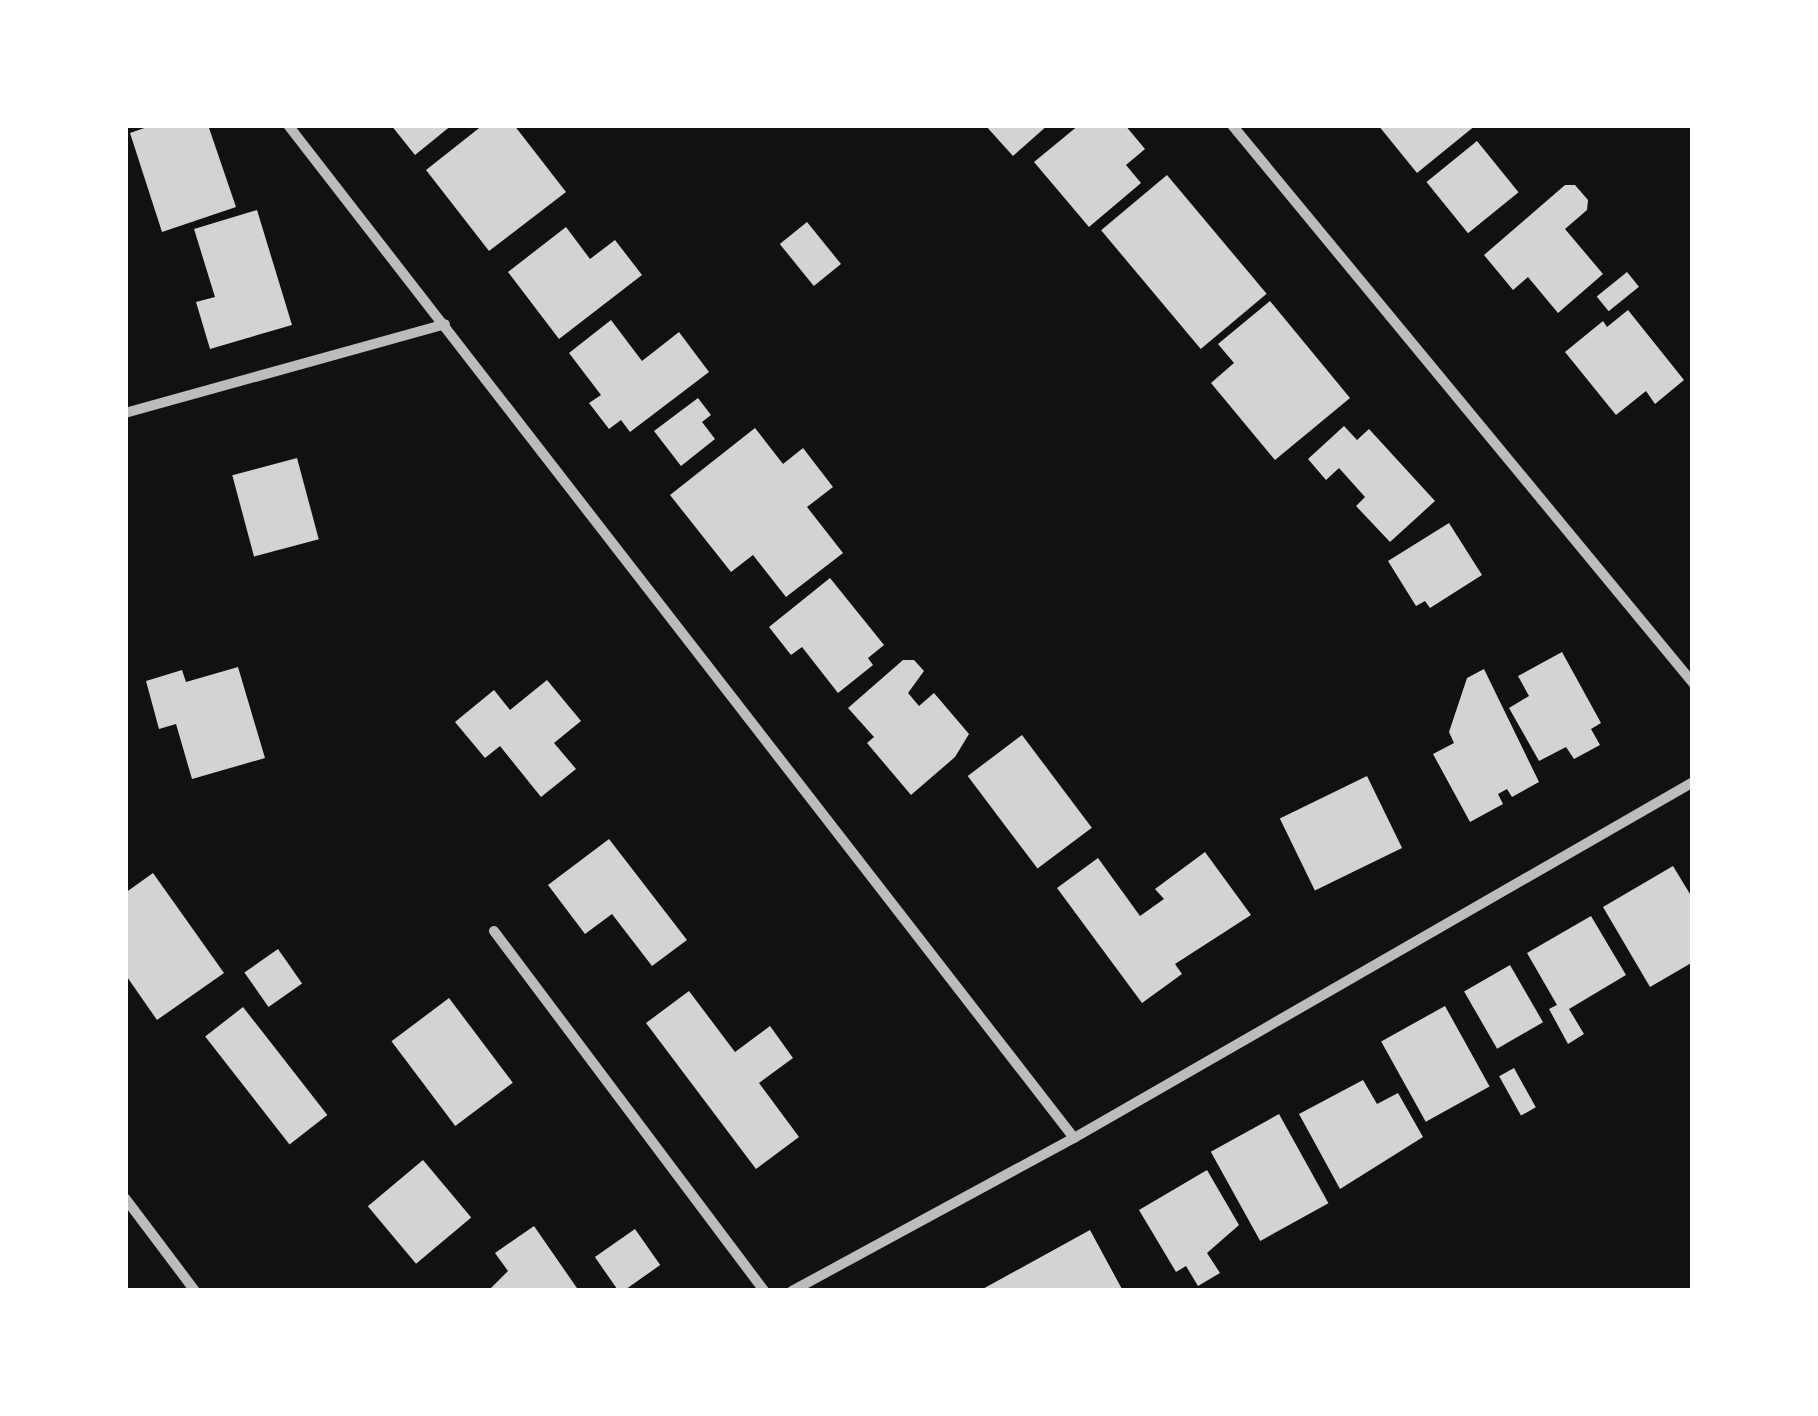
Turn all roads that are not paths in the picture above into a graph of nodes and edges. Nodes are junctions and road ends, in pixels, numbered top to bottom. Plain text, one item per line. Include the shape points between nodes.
1 (288, 125) edge
2 (1232, 125) edge
3 (445, 324) junction
4 (125, 413) edge
5 (1693, 684) edge
6 (1693, 782) edge
7 (494, 931) dead end
8 (1074, 1138) junction
9 (125, 1198) edge
10 (196, 1291) edge
11 (764, 1291) edge
12 (792, 1291) edge

1 - 3 street
2 - 5 street
3 - 4 street
3 - 8 street
6 - 8 street
7 - 11 street
8 - 12 street
9 - 10 street

